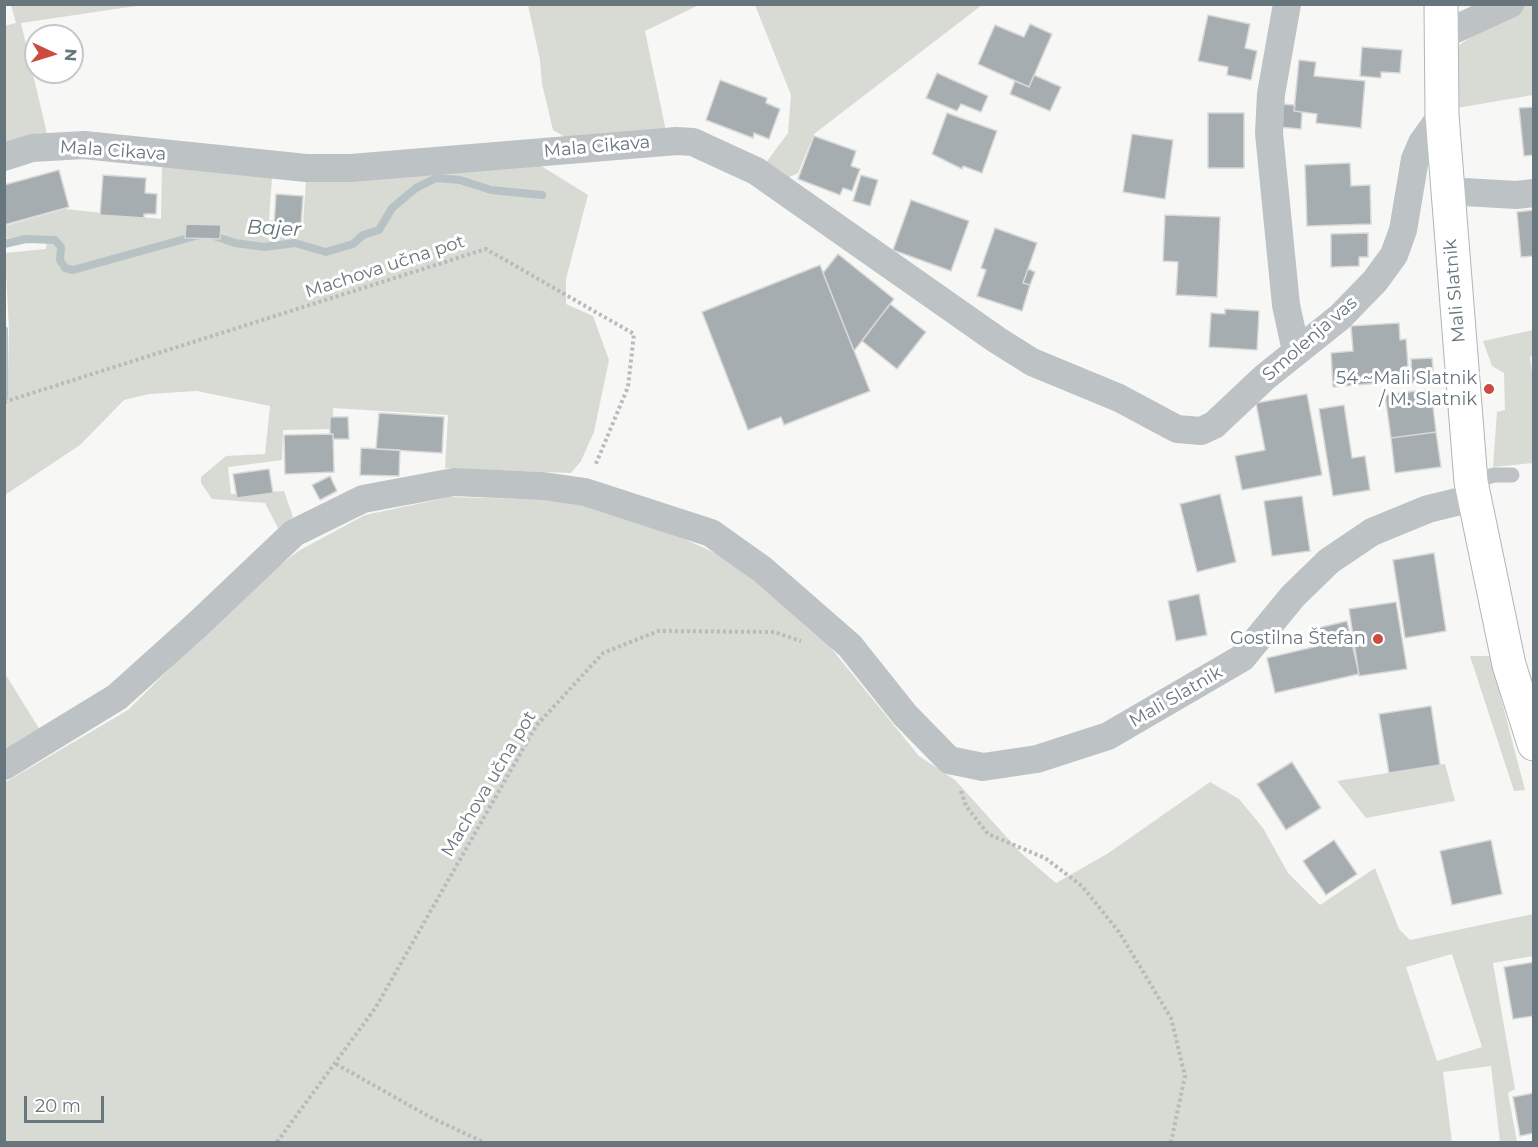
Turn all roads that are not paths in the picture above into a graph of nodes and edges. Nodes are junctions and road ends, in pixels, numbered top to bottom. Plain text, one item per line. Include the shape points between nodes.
1 (1287, 4) edge
2 (1510, 4) edge
3 (1441, 20) edge
4 (1442, 115) junction
5 (4, 157) edge
6 (1447, 191) junction
7 (1533, 193) edge
8 (1296, 351) junction
9 (1119, 398) joint
10 (1512, 475) dead end
11 (1472, 490) junction
12 (1533, 744) edge
13 (4, 766) edge

1 - 8 street via 1271,94 1269,133 1286,305
2 - 3 street
3 - 4 main road
4 - 6 main road
4 - 8 street, Smolenja vas via 1415,159 1403,230 1394,255 1340,317
5 - 9 street, Mala Cikava via 32,148 84,145 306,168 351,168 693,142 756,171 1032,362
6 - 7 street
6 - 11 main road, Mali Slatnik
8 - 9 street, Smolenja vas via 1214,425 1201,431 1177,429
10 - 11 lane via 1494,475
11 - 12 main road, Mali Slatnik via 1509,665
11 - 13 street, Mali Slatnik via 1372,532 1329,561 1242,658 1108,736 1037,759 983,767 949,760 905,715 850,646 711,532 585,492 454,482 363,500 294,533 117,697

